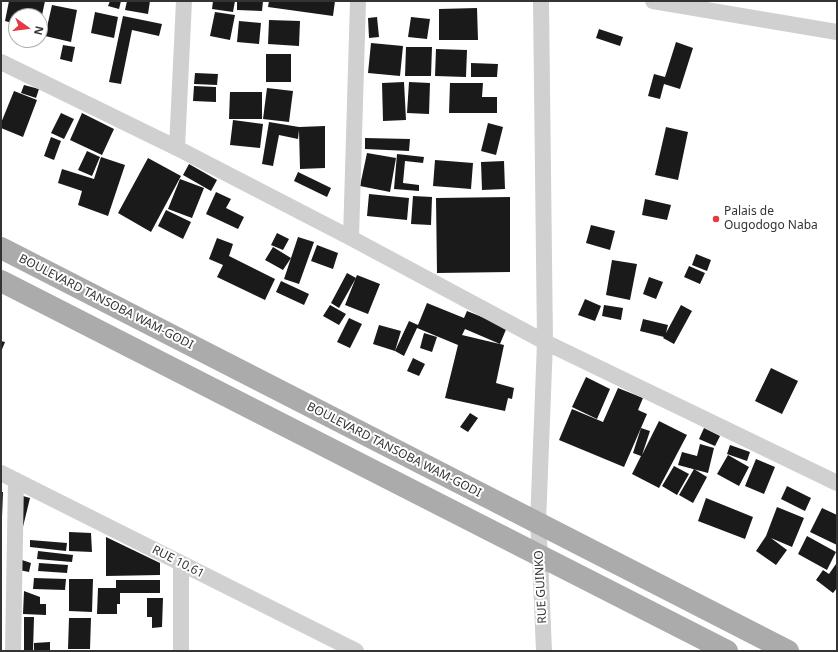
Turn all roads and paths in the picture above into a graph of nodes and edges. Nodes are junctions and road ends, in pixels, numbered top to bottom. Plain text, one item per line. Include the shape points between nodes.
1 (184, 1) edge
2 (358, 1) edge
3 (541, 1) edge
4 (653, 1) edge
5 (837, 32) edge
6 (1, 62) edge
7 (178, 148) junction
8 (351, 238) junction
9 (1, 248) edge
10 (1, 281) edge
11 (545, 342) junction
12 (1, 473) edge
13 (16, 480) junction
14 (837, 483) edge
15 (538, 523) junction
16 (540, 556) junction
17 (181, 564) junction
18 (9, 644) edge
19 (352, 650) edge
20 (181, 651) edge
21 (544, 651) edge
22 (727, 651) edge
23 (788, 651) edge

1 - 7 street
2 - 8 street
3 - 11 street, RUE GUINKO
4 - 5 street
6 - 7 street
7 - 8 street
8 - 11 street
9 - 15 main road, BOULEVARD TANSOBA WAM-GODI
10 - 16 main road
11 - 14 street
11 - 15 street, RUE GUINKO
12 - 13 street, RUE 10.61
13 - 17 street, RUE 10.61
13 - 18 street
15 - 16 street, RUE GUINKO
15 - 23 main road, BOULEVARD TANSOBA WAM-GODI
16 - 21 street, RUE GUINKO
16 - 22 main road
17 - 19 street, RUE 10.61
17 - 20 street

